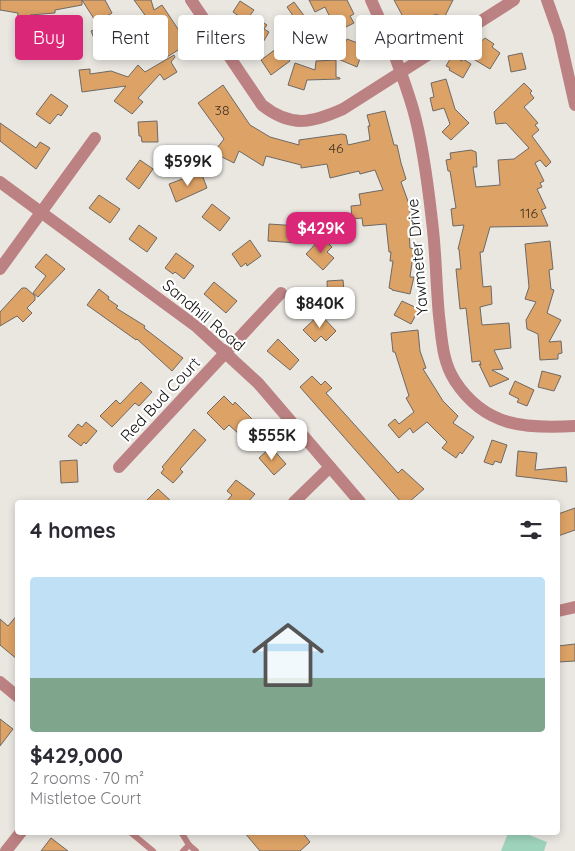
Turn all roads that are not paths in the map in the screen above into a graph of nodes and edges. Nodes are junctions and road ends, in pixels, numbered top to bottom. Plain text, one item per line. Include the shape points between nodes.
1 (191, 0) edge
2 (371, 0) edge
3 (514, 0) edge
4 (547, 0) edge
5 (400, 73) junction
6 (575, 105) edge
7 (95, 138) dead end
8 (0, 182) edge
9 (43, 212) junction
10 (0, 269) edge
11 (281, 293) dead end
12 (226, 354) junction
13 (575, 426) edge
14 (119, 466) dead end
15 (330, 467) junction
16 (296, 500) edge
17 (358, 500) edge
18 (575, 607) edge
19 (560, 611) edge
20 (0, 682) edge
21 (15, 694) edge
22 (19, 835) edge
23 (134, 835) edge
24 (184, 835) edge
25 (189, 845) junction
26 (6, 851) edge
27 (153, 851) edge
28 (183, 851) edge
29 (196, 851) edge

1 - 5 street via 250,90 276,115 295,121 321,119 344,109
2 - 5 street, Yawmeter Drive
3 - 5 street
4 - 6 street via 559,34
5 - 13 street, Yawmeter Drive via 421,147 447,366 467,395 491,416 528,427
7 - 9 street
8 - 9 street, Sandhill Road
9 - 10 street
9 - 12 street, Sandhill Road via 197,327
11 - 12 street, Red Bud Court
12 - 14 street, Red Bud Court
12 - 15 street, Sandhill Road via 258,384
15 - 16 street
15 - 17 street, Sandhill Road
18 - 19 street
20 - 21 street
22 - 26 street
23 - 27 lane
24 - 25 lane
25 - 28 lane
25 - 29 lane

